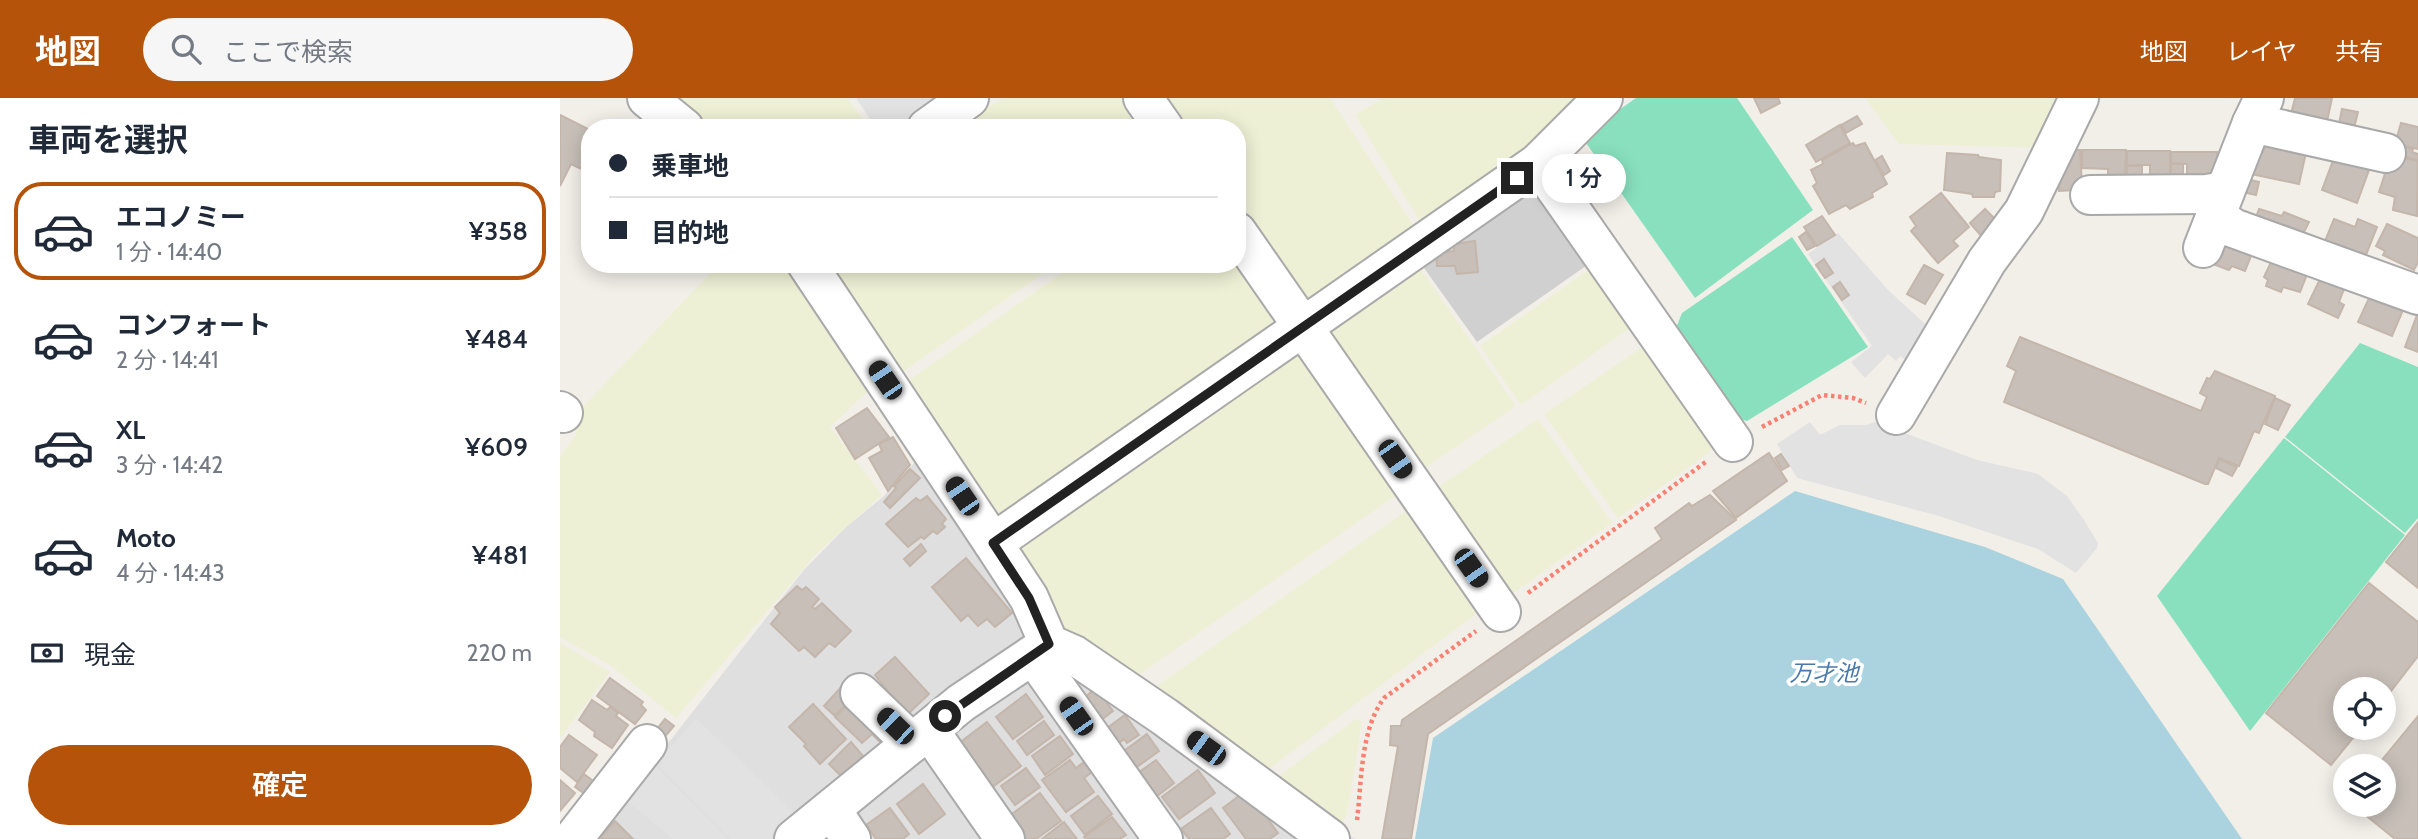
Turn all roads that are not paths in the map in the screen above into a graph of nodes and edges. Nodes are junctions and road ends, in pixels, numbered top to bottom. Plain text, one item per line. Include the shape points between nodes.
1 (647, 98) edge
2 (970, 98) edge
3 (1143, 98) edge
4 (1603, 98) edge
5 (2079, 98) edge
6 (2258, 111) edge
7 (673, 119) edge
8 (940, 119) edge
9 (1158, 119) edge
10 (2386, 153) dead end
11 (1538, 163) junction
12 (2090, 195) dead end
13 (2214, 218) junction
14 (1246, 245) edge
15 (813, 273) edge
16 (2418, 295) edge
17 (1304, 327) junction
18 (1896, 415) road end
19 (1733, 442) road end
20 (993, 543) junction
21 (1501, 612) road end
22 (1041, 650) junction
23 (860, 692) dead end
24 (921, 736) junction
25 (647, 744) dead end
26 (841, 824) edge
27 (1343, 831) edge
28 (573, 839) edge
29 (794, 839) edge
30 (1005, 839) edge
31 (1163, 839) edge

1 - 7 street
2 - 8 street
3 - 9 street
4 - 11 street
5 - 18 street via 2024,211 1987,261
6 - 10 street
6 - 13 street
11 - 17 street
11 - 19 street
12 - 13 street via 2207,194
13 - 16 street
14 - 17 street
15 - 20 street
17 - 20 street
17 - 21 street
20 - 22 street via 1029,598
22 - 24 street via 961,703
22 - 27 street via 1074,655
22 - 31 street
23 - 24 street
24 - 26 street
24 - 30 street
25 - 28 street
26 - 29 street

